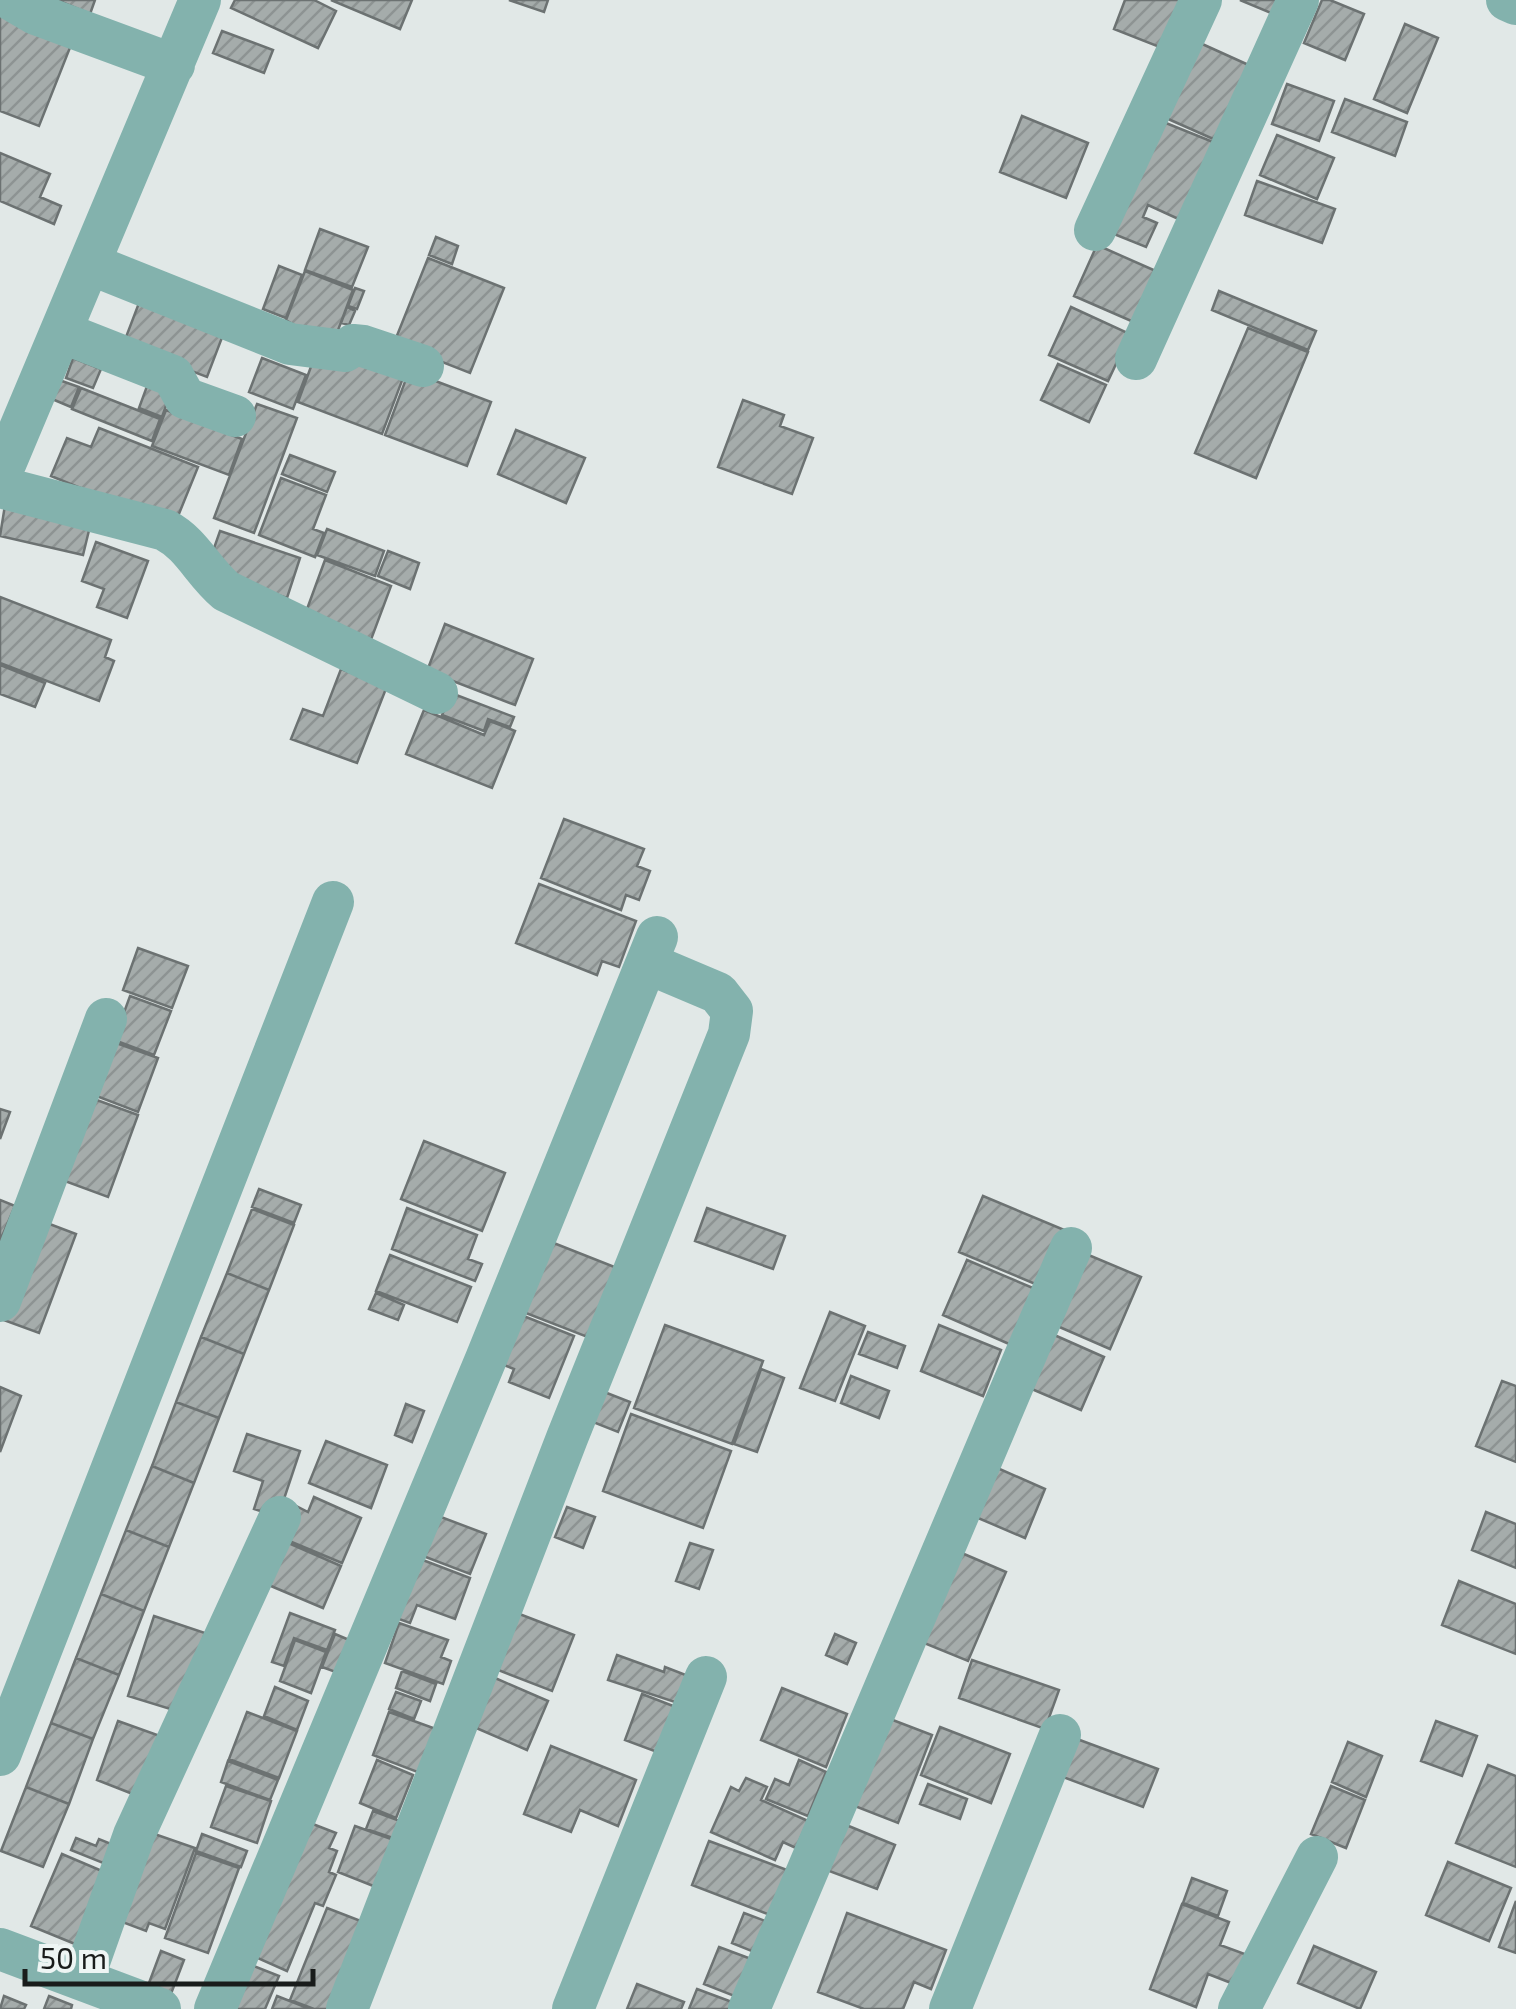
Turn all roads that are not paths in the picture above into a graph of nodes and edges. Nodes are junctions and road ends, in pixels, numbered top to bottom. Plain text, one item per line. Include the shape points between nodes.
1 (12, 0) edge
2 (200, 0) edge
3 (1202, 0) edge
4 (1298, 0) edge
5 (1507, 0) edge
6 (1516, 4) edge
7 (174, 65) junction
8 (1095, 230) dead end
9 (90, 264) junction
10 (61, 332) junction
11 (1136, 359) dead end
12 (423, 366) dead end
13 (235, 416) dead end
14 (0, 476) edge
15 (0, 487) edge
16 (437, 693) dead end
17 (333, 902) dead end
18 (106, 1019) dead end
19 (1071, 1248) dead end
20 (0, 1301) edge
21 (280, 1518) dead end
22 (706, 1677) dead end
23 (1060, 1735) dead end
24 (0, 1755) edge
25 (1316, 1858) dead end
26 (0, 1949) edge
27 (82, 1979) junction
28 (160, 2009) edge
29 (216, 2009) edge
30 (347, 2009) edge
31 (573, 2009) edge
32 (749, 2009) edge
33 (950, 2009) edge
34 (1239, 2009) edge

1 - 7 street
2 - 7 street
3 - 8 street
4 - 11 street
5 - 6 street
7 - 9 street
9 - 10 street
9 - 12 street via 290,344 345,351 363,346
10 - 13 street via 172,376 185,398
10 - 14 street
15 - 16 street via 165,530 235,596
17 - 24 street
18 - 20 street
19 - 32 street
21 - 27 street via 134,1835
22 - 31 street
23 - 33 street
25 - 34 street
26 - 27 street
27 - 28 street
29 - 30 street via 652,950 718,993 732,1011 729,1034

